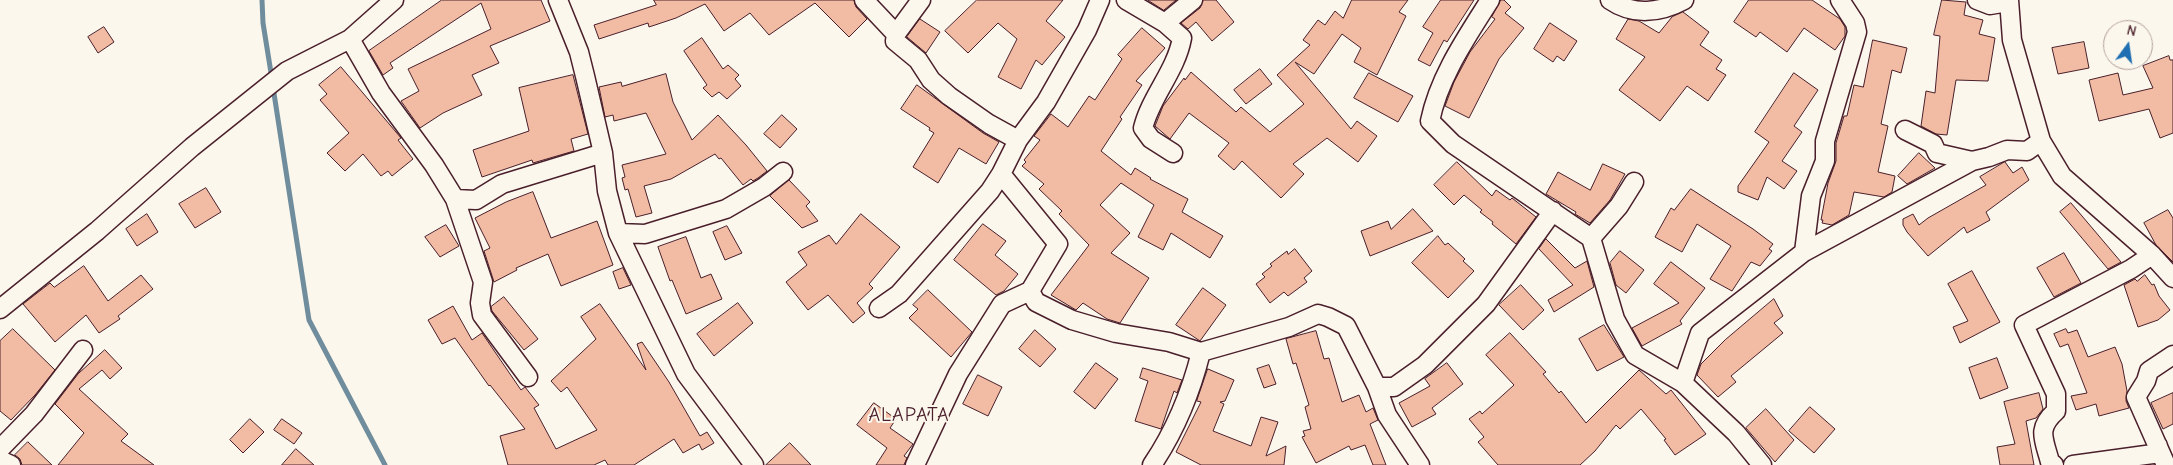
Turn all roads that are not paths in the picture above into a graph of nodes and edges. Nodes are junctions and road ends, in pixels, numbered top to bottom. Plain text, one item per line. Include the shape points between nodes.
1 (394, 0) edge
2 (558, 0) edge
3 (864, 0) edge
4 (921, 0) edge
5 (1100, 0) edge
6 (1126, 0) edge
7 (1193, 0) edge
8 (1490, 0) edge
9 (1610, 0) edge
10 (1684, 0) edge
11 (1840, 0) edge
12 (1977, 0) edge
13 (2008, 1) edge
14 (1165, 23) junction
15 (896, 34) junction
16 (350, 39) junction
17 (1905, 130) dead end
18 (1018, 140) junction
19 (2040, 141) junction
20 (603, 153) junction
21 (1173, 153) dead end
22 (1972, 162) junction
23 (783, 172) dead end
24 (1001, 174) junction
25 (1634, 182) dead end
26 (455, 199) junction
27 (1553, 212) junction
28 (618, 232) junction
29 (1592, 238) junction
30 (1804, 252) junction
31 (2152, 256) junction
32 (2173, 278) edge
33 (1030, 291) junction
34 (878, 308) dead end
35 (0, 309) edge
36 (83, 350) dead end
37 (1201, 352) junction
38 (2173, 356) edge
39 (528, 377) dead end
40 (1683, 383) junction
41 (1377, 387) junction
42 (2158, 446) junction
43 (0, 449) edge
44 (0, 460) edge
45 (11, 465) edge
46 (754, 465) edge
47 (915, 465) edge
48 (1152, 465) edge
49 (1420, 465) edge
50 (1762, 465) edge
51 (2054, 465) edge
52 (2073, 465) edge
53 (2166, 465) edge

1 - 16 street
2 - 20 street via 579,52
3 - 15 street
4 - 15 street
5 - 18 street via 1087,30 1046,102
6 - 14 street
7 - 14 street
8 - 27 street via 1461,46 1434,100 1430,121 1453,144
9 - 10 street via 1638,12 1672,6
11 - 30 street via 1857,32 1825,141 1825,161 1811,196
12 - 13 street via 1990,4
13 - 19 street via 2012,40
14 - 21 street via 1182,38 1179,54 1148,110 1143,128 1151,139
15 - 18 street via 895,41 918,60 931,80 948,96
16 - 26 street via 381,92
16 - 35 street via 287,71
17 - 22 street via 1933,144 1937,153
18 - 24 street
19 - 22 street via 2027,151 2006,150
19 - 31 street via 2062,176
20 - 26 street via 502,184 476,200
20 - 28 street via 607,191
22 - 30 street
23 - 28 street via 726,209 645,234
24 - 33 street via 1058,244
24 - 34 street via 990,191 899,294
25 - 29 street
26 - 39 street via 483,282 482,315
27 - 29 street
27 - 41 street via 1486,304 1425,365 1394,387
28 - 46 street via 686,374
29 - 40 street via 1615,319 1635,355
30 - 40 street via 1700,332
31 - 32 street
31 - 51 street via 2024,325 2056,394 2056,411 2046,420 2042,431 2050,462
33 - 37 street via 1036,302 1072,320
33 - 47 street via 1002,304 958,374
36 - 43 street via 34,414
37 - 41 street via 1289,327 1318,314 1346,326
37 - 48 street via 1167,443
38 - 42 street via 2149,371 2136,396
40 - 50 street via 1736,433
41 - 49 street via 1387,415
42 - 52 street via 2153,454
42 - 53 street
44 - 45 street

